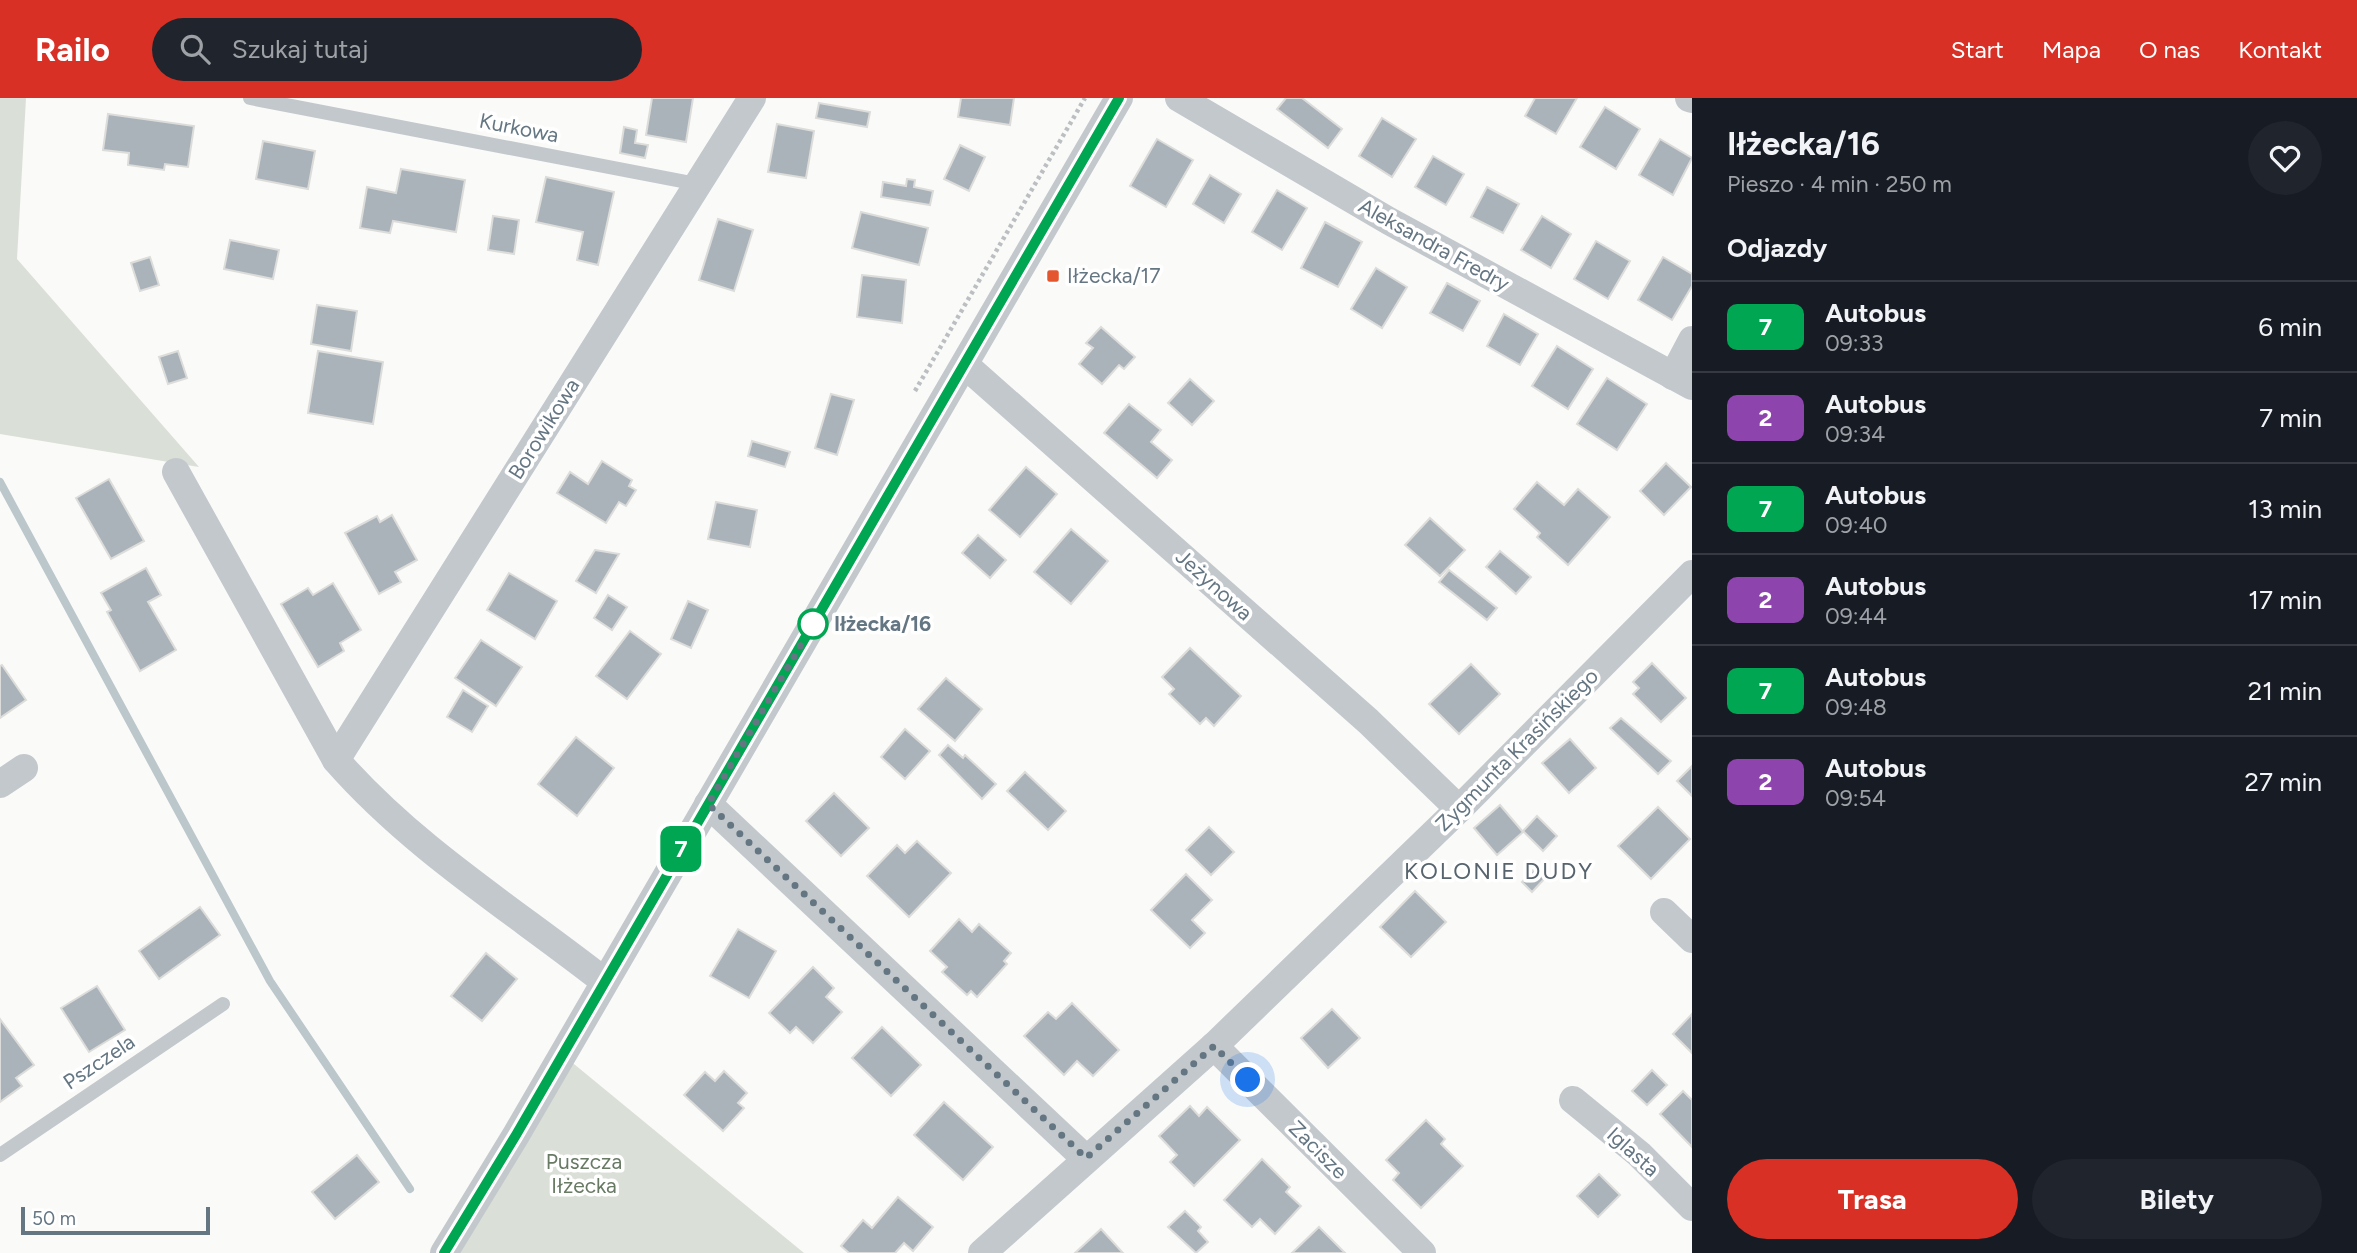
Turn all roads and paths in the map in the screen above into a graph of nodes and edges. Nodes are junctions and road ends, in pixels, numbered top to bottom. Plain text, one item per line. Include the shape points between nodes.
1 (250, 98) edge
2 (751, 98) edge
3 (1119, 98) edge
4 (1179, 98) edge
5 (697, 184) junction
6 (1692, 340) edge
7 (965, 365) junction
8 (1683, 381) edge
9 (176, 472) dead end
10 (1692, 574) edge
11 (336, 760) junction
12 (24, 768) dead end
13 (0, 784) edge
14 (708, 804) junction
15 (1459, 809) junction
16 (1664, 912) dead end
17 (1692, 939) edge
18 (604, 981) junction
19 (223, 1004) dead end
20 (1214, 1046) junction
21 (1573, 1100) dead end
22 (0, 1155) edge
23 (1086, 1158) junction
24 (1692, 1207) edge
25 (991, 1245) edge
26 (444, 1253) edge
27 (1422, 1253) edge

1 - 5 lane, Kurkowa
2 - 5 street, Borowikowa
3 - 7 street
4 - 8 street, Aleksandra Fredry via 1389,221
5 - 11 street, Borowikowa
6 - 8 street
7 - 14 street
7 - 15 street, Jeżynowa via 1368,721
9 - 11 street
10 - 15 street, Zygmunta Krasińskiego
11 - 18 street via 370,799 446,865
12 - 13 street
14 - 18 street
14 - 23 street
15 - 20 street, Zygmunta Krasińskiego
16 - 17 street
18 - 26 street
19 - 22 lane, Pszczela
20 - 23 street, Zygmunta Krasińskiego
20 - 27 street, Zacisze
21 - 24 street, Iglasta via 1639,1154
23 - 25 street, Zygmunta Krasińskiego

